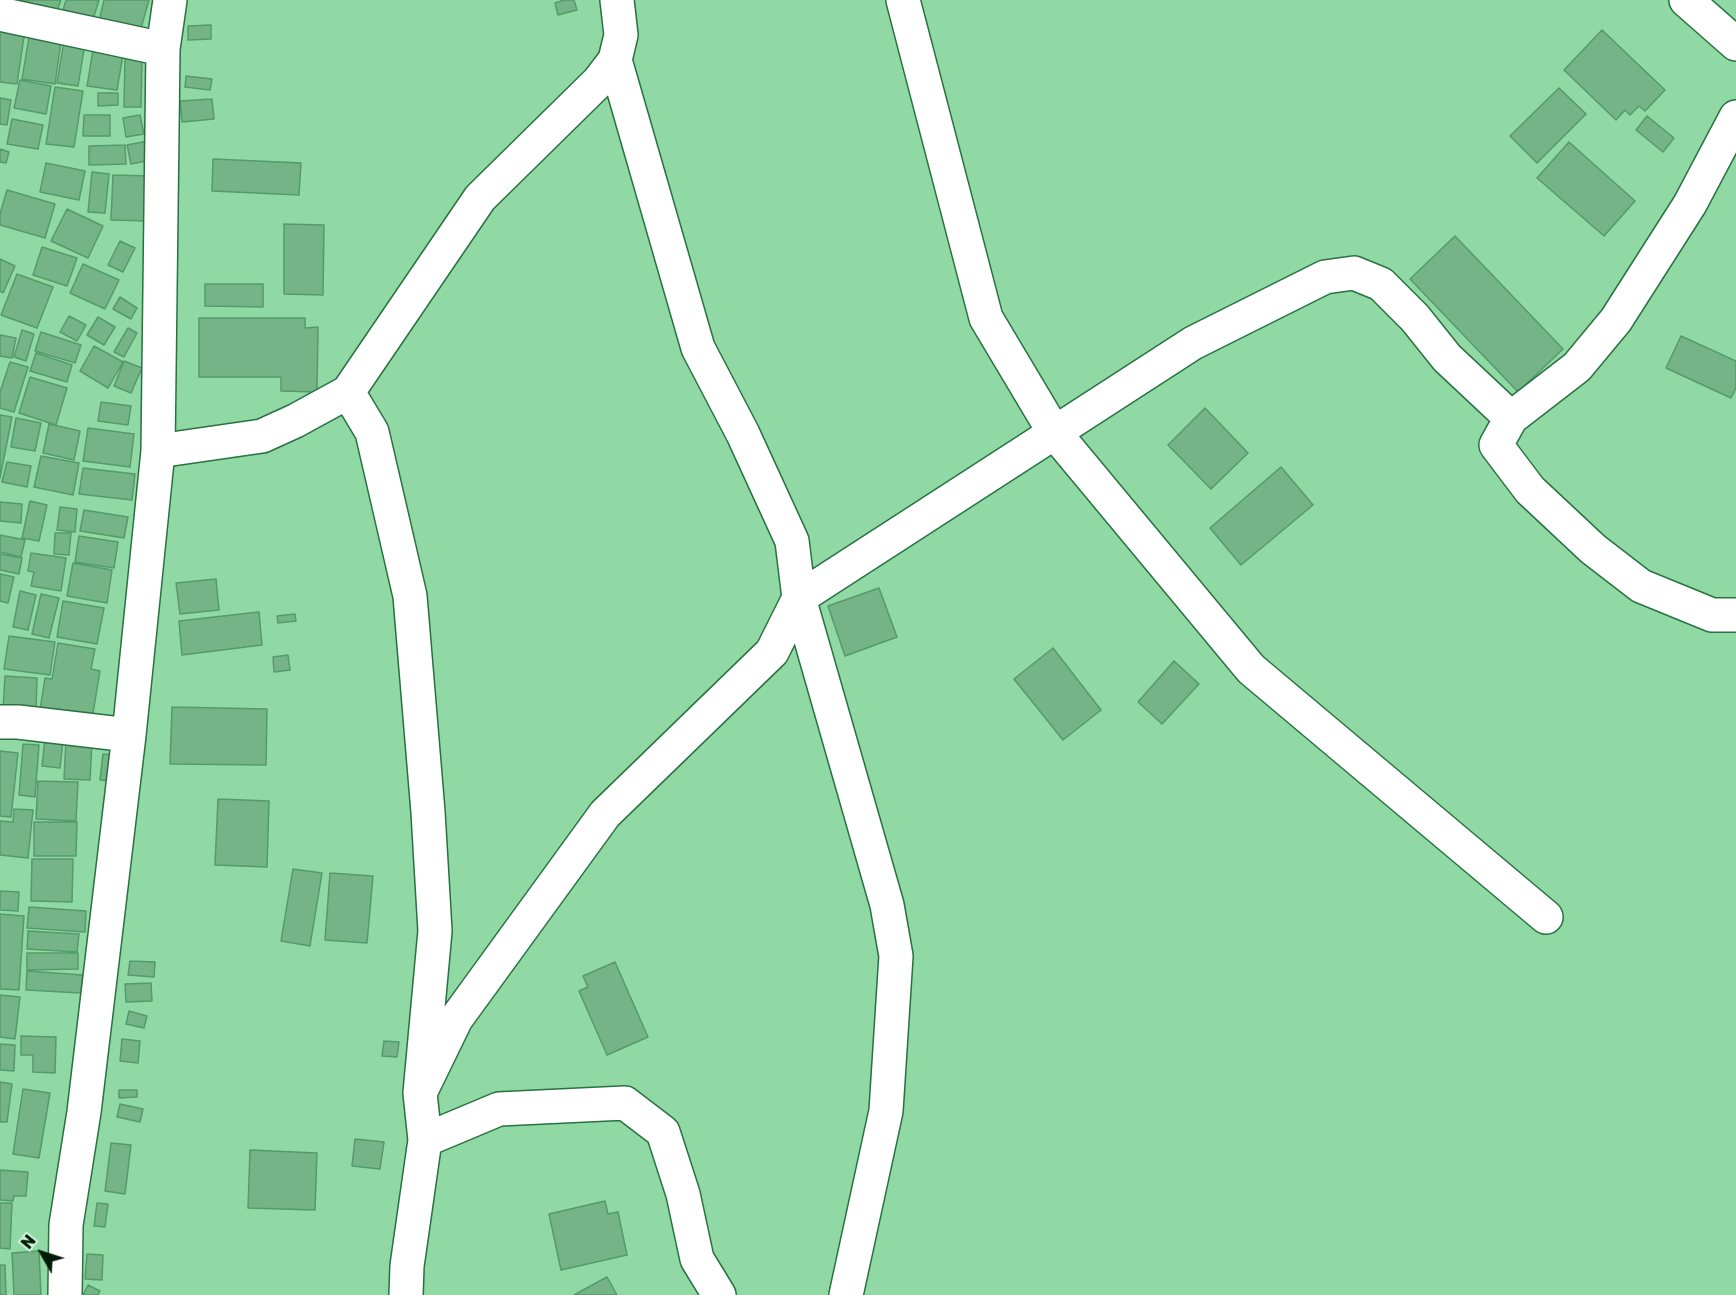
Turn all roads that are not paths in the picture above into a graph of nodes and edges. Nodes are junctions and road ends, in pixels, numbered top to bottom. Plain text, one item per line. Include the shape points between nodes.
1 (170, 0) edge
2 (617, 0) edge
3 (903, 0) edge
4 (1686, 0) edge
5 (0, 14) edge
6 (1736, 44) edge
7 (163, 49) junction
8 (615, 60) junction
9 (1736, 117) edge
10 (348, 392) junction
11 (1511, 418) junction
12 (1054, 432) junction
13 (158, 451) junction
14 (799, 598) junction
15 (1736, 615) edge
16 (0, 723) edge
17 (129, 735) junction
18 (1546, 917) dead end
19 (420, 1093) junction
20 (425, 1140) junction
21 (65, 1295) edge
22 (406, 1295) edge
23 (719, 1295) edge
24 (846, 1295) edge

1 - 7 street
2 - 8 street via 621,34
3 - 12 street via 986,318
4 - 6 street
5 - 7 street
7 - 13 street
8 - 10 street via 599,81 480,198
8 - 14 street via 698,348 792,541
9 - 11 street via 1690,204 1616,320 1577,367
10 - 13 street via 262,436
10 - 19 street via 372,432 410,596 435,931
11 - 12 street via 1447,358 1381,284 1354,273 1325,277 1193,343
11 - 15 street via 1496,445 1530,490 1593,549 1641,586 1712,615
12 - 14 street
12 - 18 street via 1251,669
13 - 17 street
14 - 19 street via 772,652 605,814 456,1018
14 - 24 street via 887,905 896,956 886,1112
16 - 17 street
17 - 21 street via 84,1112 66,1225
19 - 20 street
20 - 22 street
20 - 23 street via 499,1109 625,1103 663,1132 683,1194 697,1259

